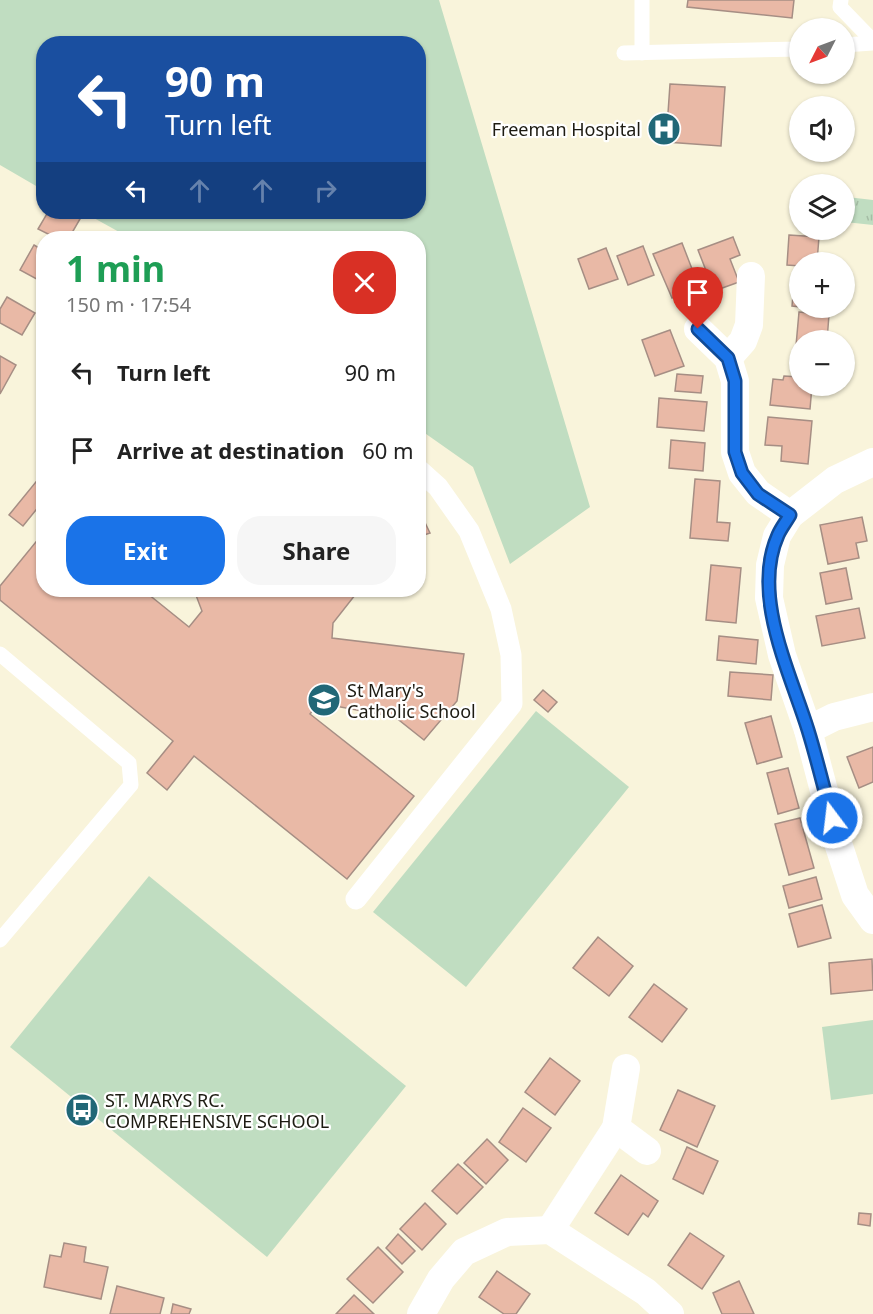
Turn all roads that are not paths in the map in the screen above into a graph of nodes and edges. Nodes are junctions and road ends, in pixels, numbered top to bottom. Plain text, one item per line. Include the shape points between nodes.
1 (642, 0) edge
2 (841, 0) edge
3 (873, 42) edge
4 (855, 44) edge
5 (789, 49) edge
6 (624, 53) dead end
7 (642, 53) junction
8 (751, 276) dead end
9 (698, 329) dead end
10 (728, 358) junction
11 (873, 462) edge
12 (426, 476) edge
13 (790, 515) junction
14 (0, 654) edge
15 (873, 707) edge
16 (808, 730) junction
17 (356, 899) dead end
18 (873, 920) edge
19 (0, 940) edge
20 (626, 1068) dead end
21 (616, 1128) junction
22 (647, 1151) dead end
23 (550, 1230) junction
24 (421, 1314) edge
25 (670, 1314) edge

1 - 7 lane
2 - 3 lane via 840,7
3 - 4 lane
5 - 7 lane
6 - 7 lane
8 - 10 street via 749,325 743,341
9 - 10 street
10 - 13 street via 735,381 735,452 742,473 758,494
11 - 13 street via 835,480
12 - 17 street via 469,531 501,609 511,655 512,704
13 - 16 street via 777,536 770,565 769,598 782,655
14 - 19 lane via 129,764 131,784
15 - 16 street via 834,717
16 - 18 street via 855,895
20 - 21 street
21 - 22 street
21 - 23 street
23 - 24 street via 507,1232 464,1252 441,1279
23 - 25 street via 646,1292

